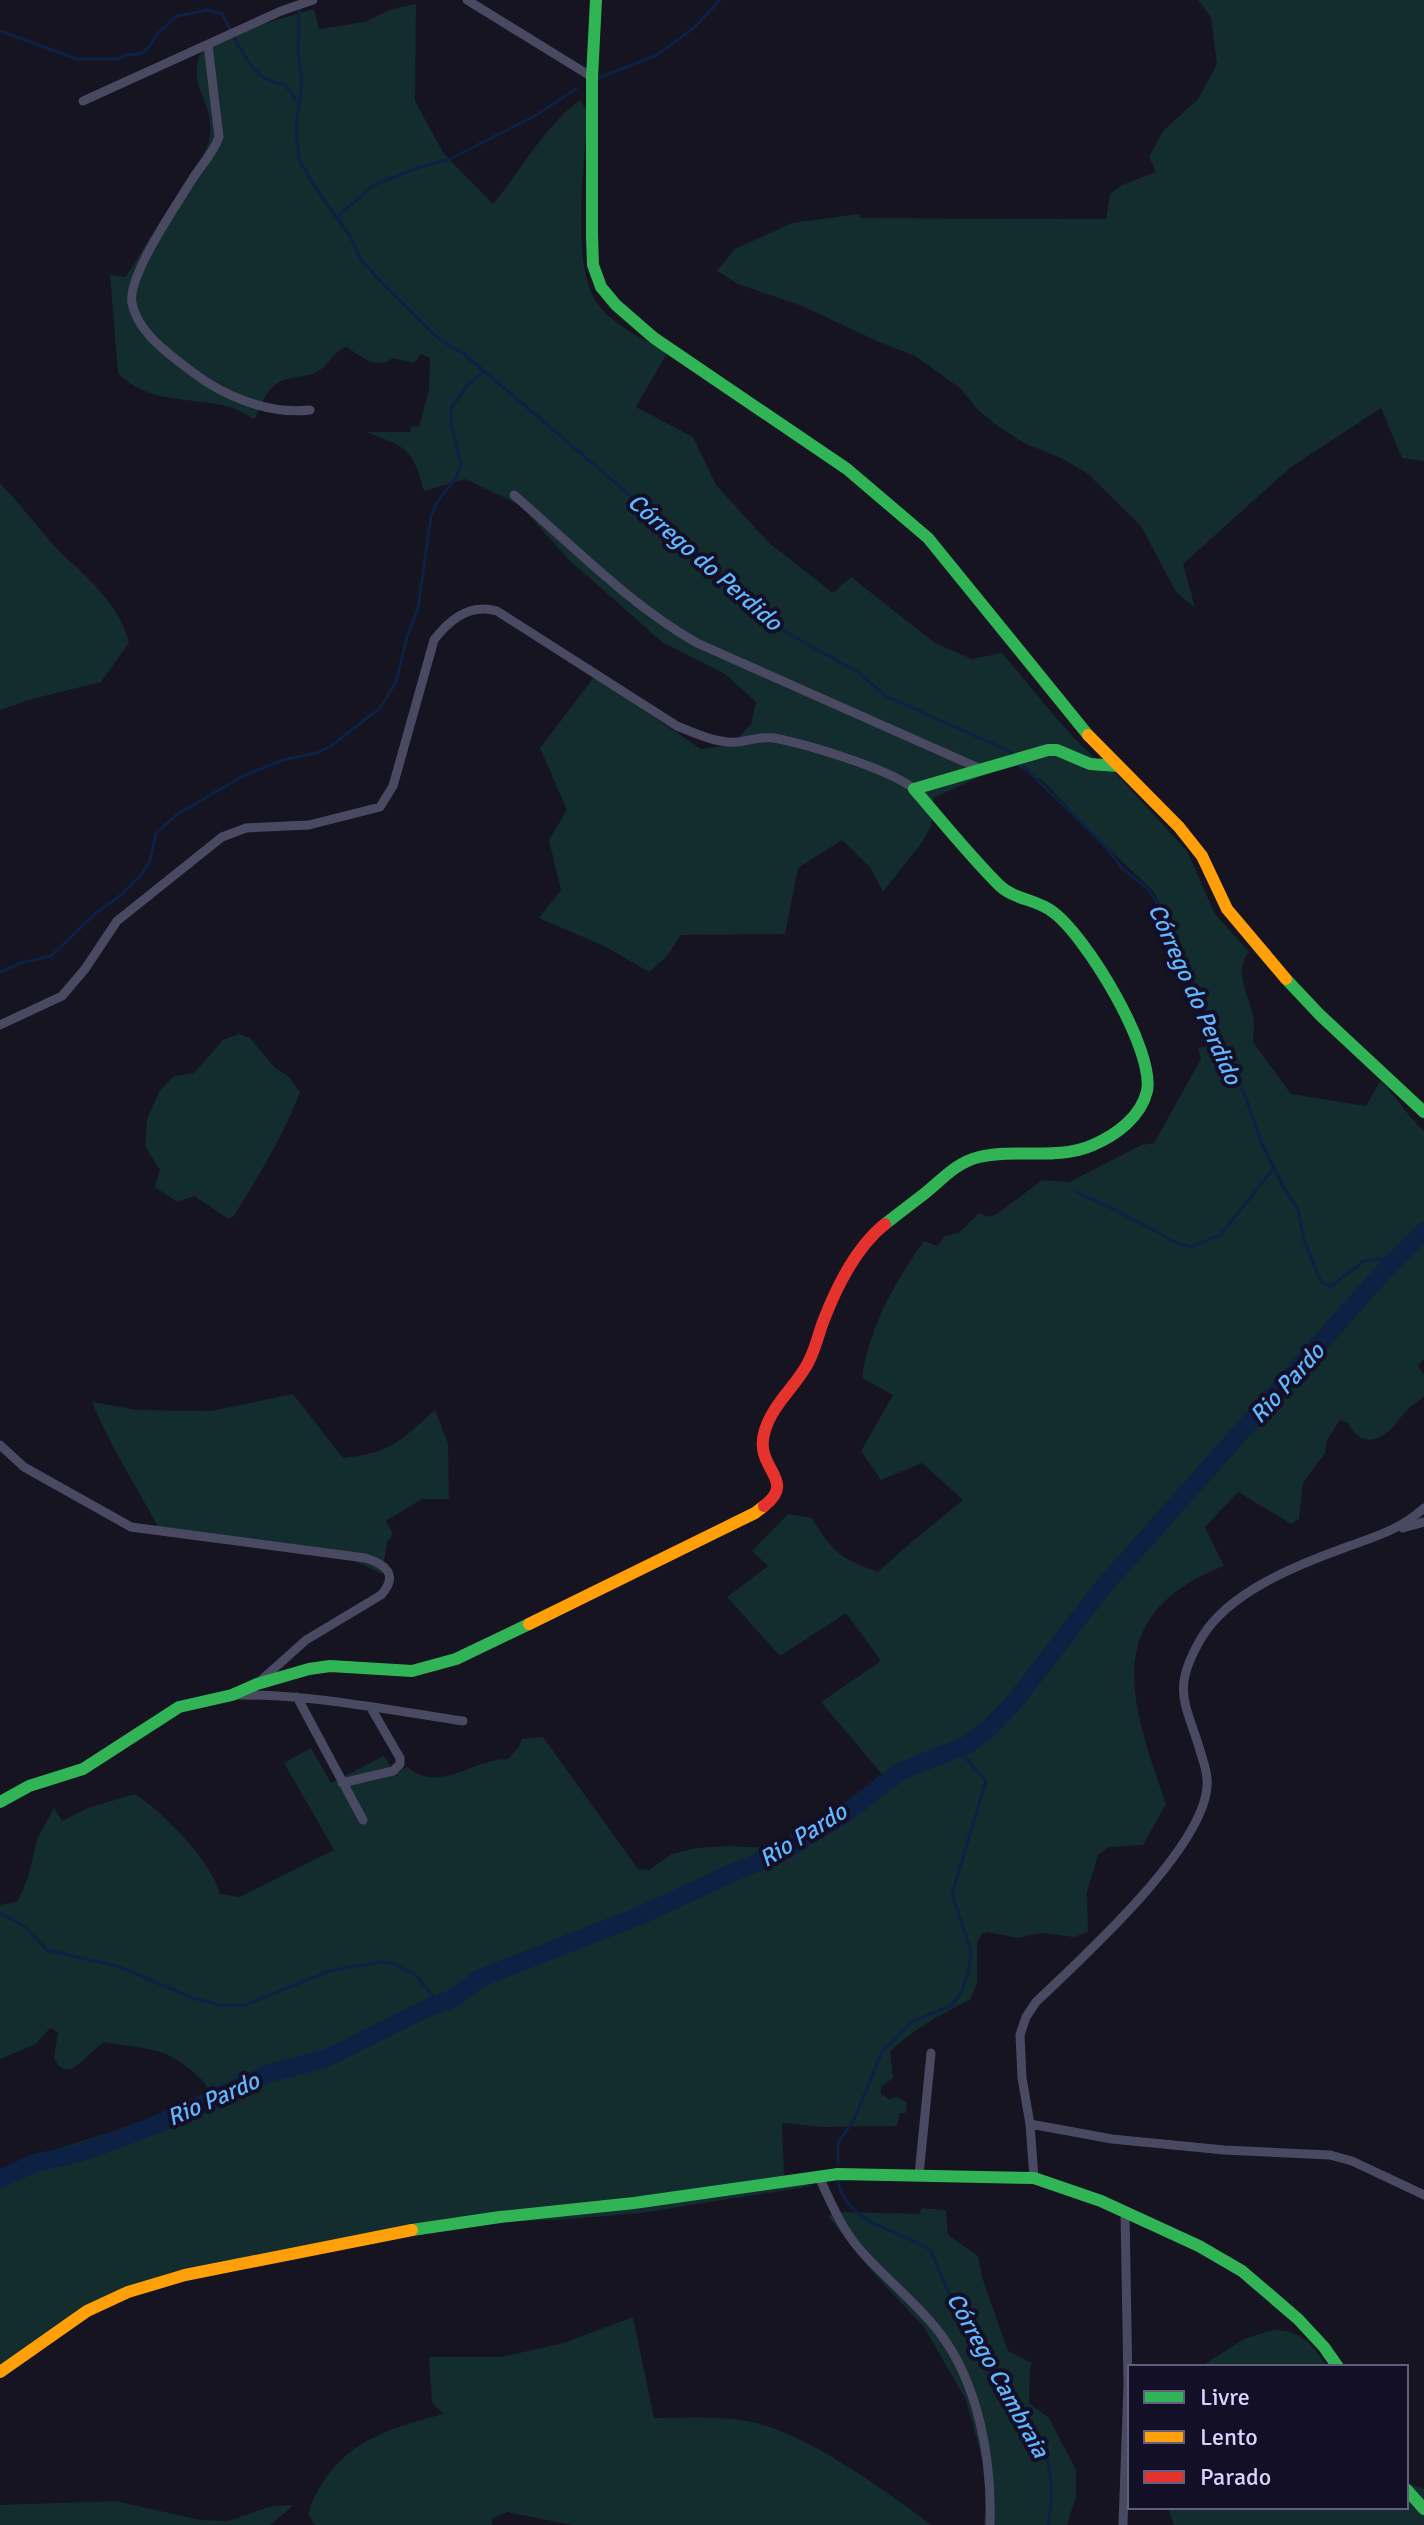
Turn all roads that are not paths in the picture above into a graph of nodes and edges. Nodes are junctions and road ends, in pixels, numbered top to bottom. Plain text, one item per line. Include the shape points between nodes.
1 (281, 0) edge
2 (467, 0) edge
3 (596, 0) edge
4 (311, 1) edge
5 (281, 11) junction
6 (208, 45) junction
7 (592, 77) junction
8 (83, 101) dead end
9 (310, 410) dead end
10 (514, 495) dead end
11 (1118, 766) junction
12 (983, 770) junction
13 (914, 789) junction
14 (0, 1025) edge
15 (1424, 1112) edge
16 (0, 1445) edge
17 (1424, 1508) edge
18 (1424, 1522) edge
19 (1392, 1531) junction
20 (257, 1684) junction
21 (232, 1695) junction
22 (297, 1697) junction
23 (371, 1708) junction
24 (463, 1721) dead end
25 (342, 1783) junction
26 (0, 1802) edge
27 (363, 1820) dead end
28 (931, 2053) dead end
29 (1030, 2124) junction
30 (919, 2175) junction
31 (819, 2177) junction
32 (1034, 2178) junction
33 (1424, 2195) edge
34 (1125, 2212) junction
35 (1337, 2365) edge
36 (0, 2372) edge
37 (1408, 2491) edge
38 (1424, 2509) edge
39 (990, 2525) edge
40 (1123, 2525) edge

1 - 5 street
2 - 7 street
3 - 7 street
4 - 5 street
5 - 6 street
6 - 8 street
6 - 9 street via 219,137 152,245 134,281 132,303 163,349 197,376 265,408
7 - 11 street via 593,265 601,287 654,338 847,469 928,538
10 - 12 street via 671,628
11 - 12 street via 1090,764 1048,750
11 - 15 street via 1202,856 1227,909 1282,975
12 - 13 street
13 - 14 street via 884,772 772,738 735,743 677,726 497,611 474,609 443,627 434,640 393,786 380,807 309,825 246,828 222,837 117,921 62,996
13 - 20 street via 1009,894 1045,906 1060,918 1097,968 1123,1009 1146,1064 1149,1082 1136,1113 1109,1138 1080,1150 985,1155 961,1163 875,1232 829,1307 808,1362 766,1429 763,1455 779,1490 763,1508 445,1662 412,1671 330,1666
16 - 20 street via 24,1467 131,1527 365,1558 386,1568 391,1578 381,1595 306,1640
17 - 19 street
18 - 19 street
19 - 29 street via 1247,1592 1203,1635 1186,1671 1183,1694 1208,1786 1200,1815 1186,1842 1116,1925 1026,2017 1020,2035
20 - 21 street
21 - 22 street
21 - 26 street via 179,1707 83,1769 29,1786
22 - 23 street
22 - 25 street
23 - 24 street
23 - 25 street via 400,1764 393,1771
25 - 27 street
28 - 30 street
29 - 32 street
29 - 33 street via 1112,2139 1330,2155
30 - 31 street
30 - 32 street
31 - 36 street via 375,2235 185,2275 87,2311
31 - 39 street via 846,2232 940,2333 958,2364 987,2459
32 - 34 street
34 - 35 street via 1242,2271 1298,2319
34 - 40 street via 1128,2385
37 - 38 street

